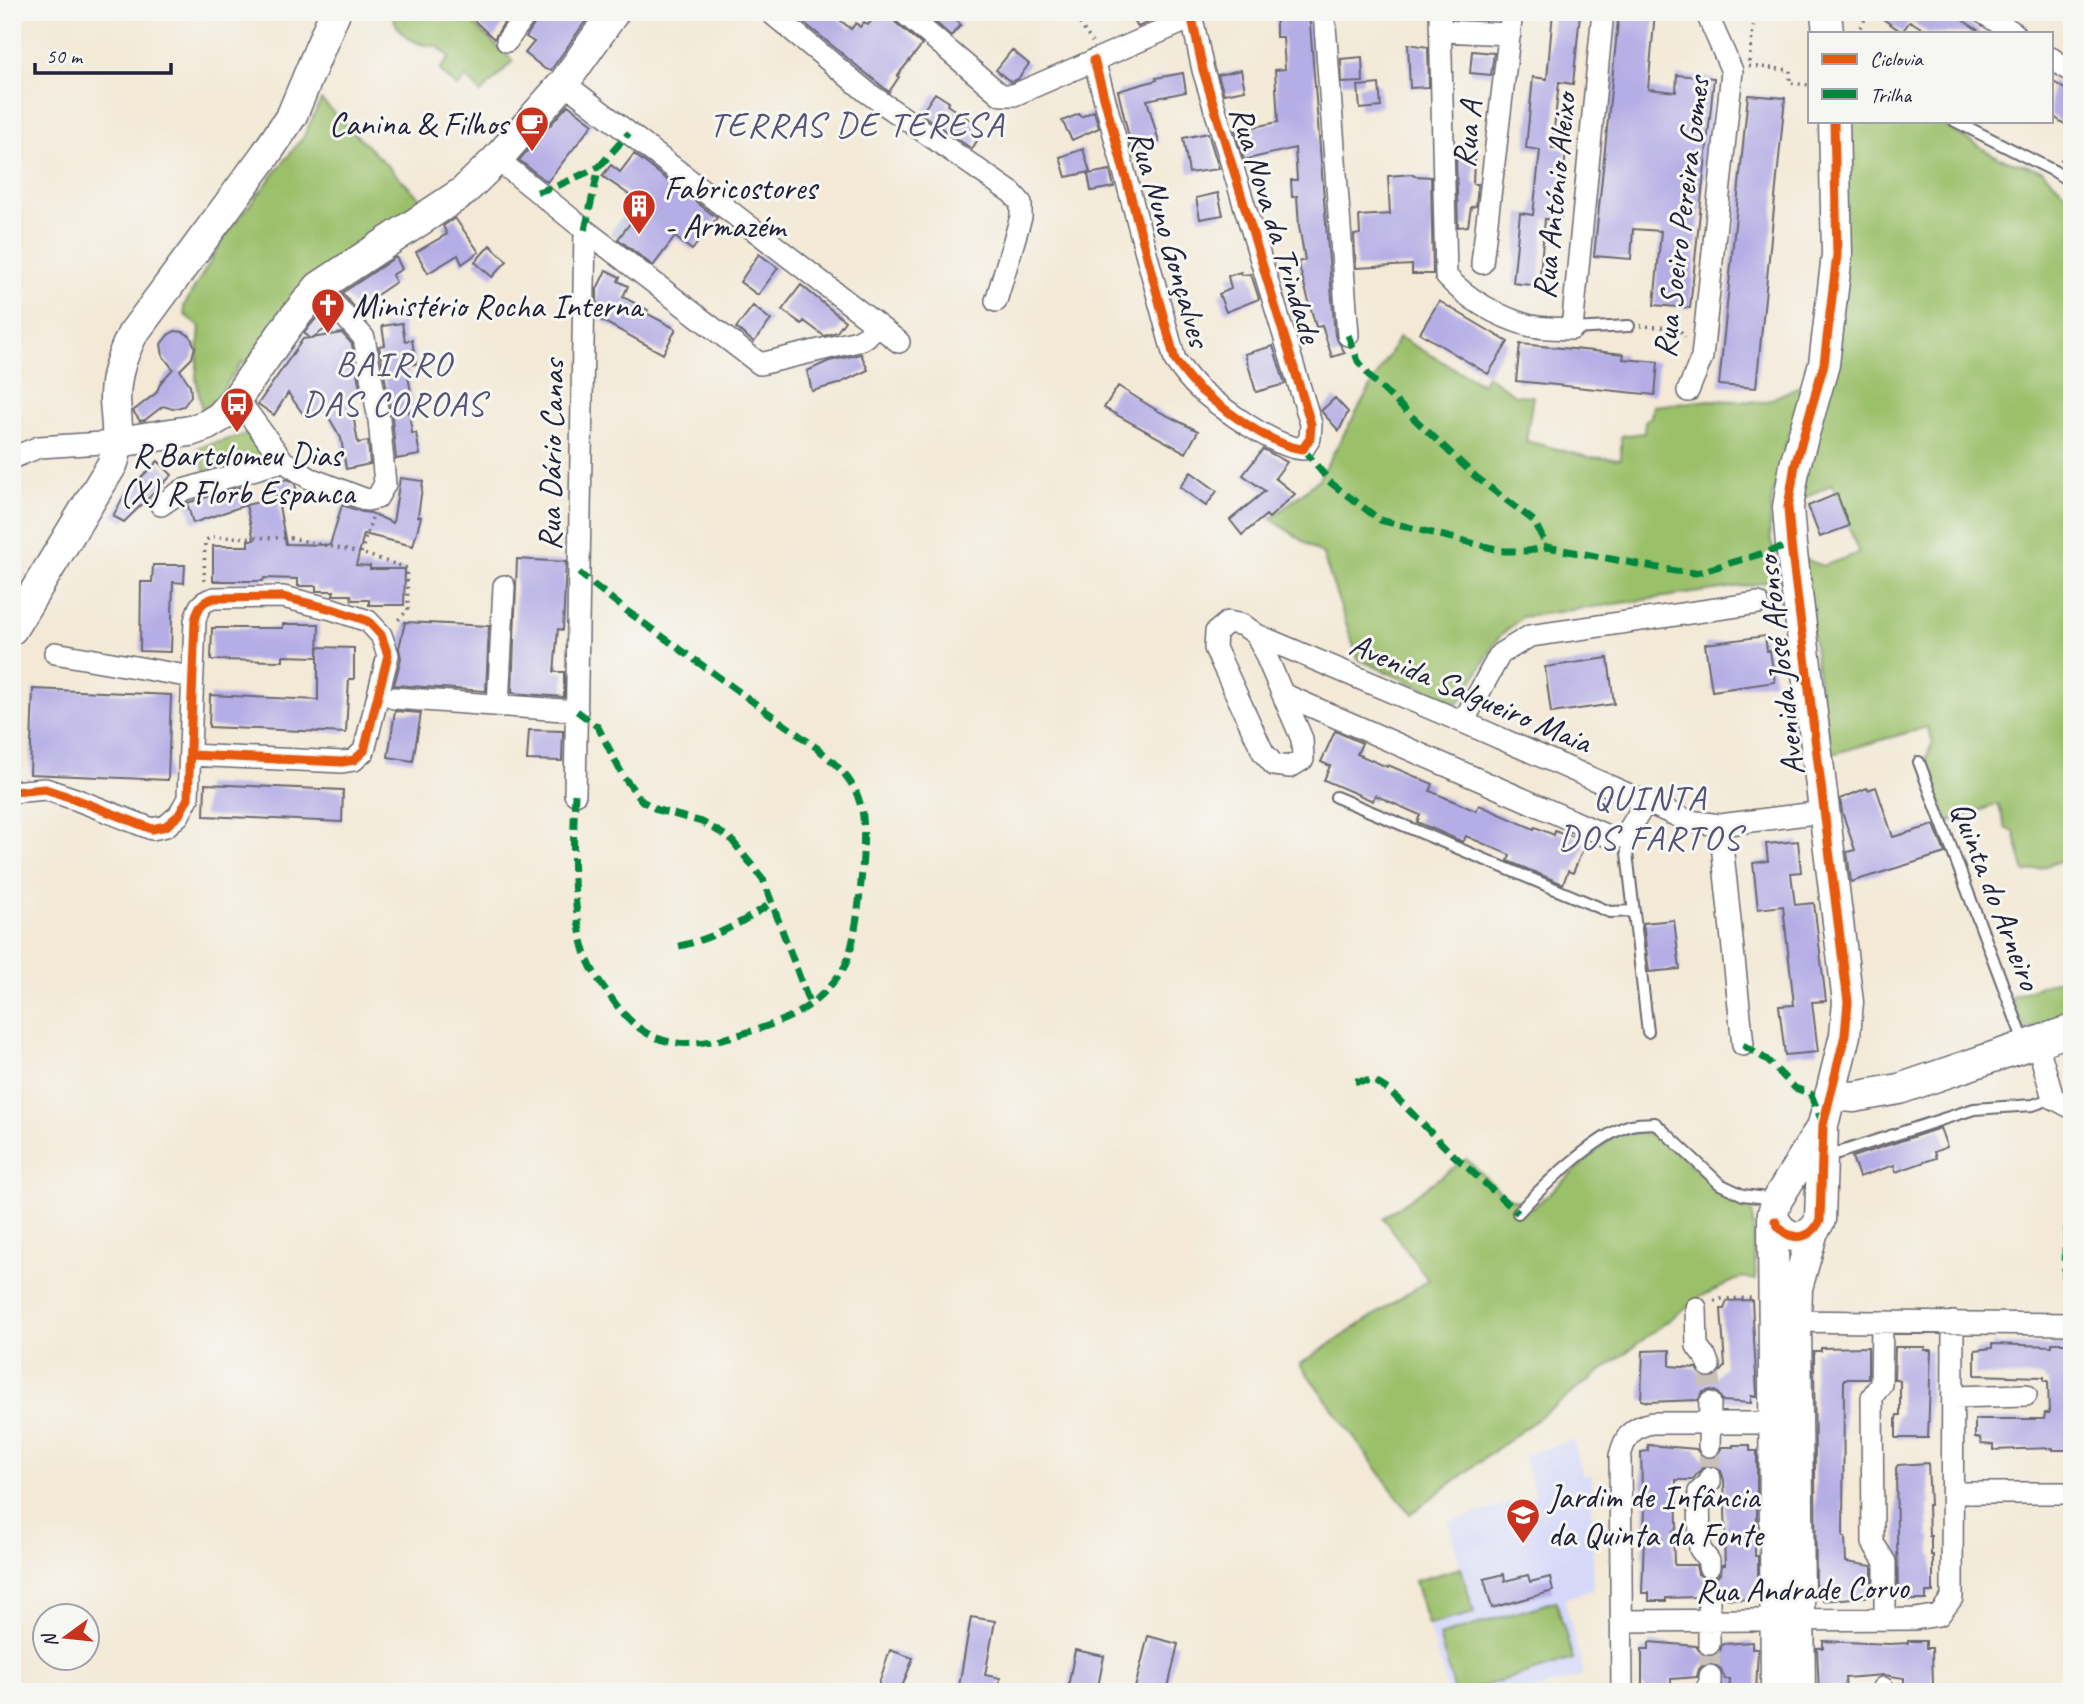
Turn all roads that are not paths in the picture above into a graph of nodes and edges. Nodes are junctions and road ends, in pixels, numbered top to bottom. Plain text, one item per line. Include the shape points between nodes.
1 (335, 12) edge
2 (527, 12) edge
3 (614, 12) edge
4 (770, 12) edge
5 (903, 12) edge
6 (1324, 12) edge
7 (1513, 12) edge
8 (1603, 12) edge
9 (1706, 12) edge
10 (1982, 12) edge
11 (1193, 15) edge
12 (1440, 21) edge
13 (2012, 32) edge
14 (1510, 34) junction
15 (507, 41) dead end
16 (1098, 58) junction
17 (2052, 59) edge
18 (2072, 72) edge
19 (564, 83) junction
20 (1834, 122) edge
21 (1957, 122) edge
22 (497, 159) junction
23 (2072, 183) edge
24 (585, 230) junction
25 (1482, 263) dead end
26 (319, 287) junction
27 (996, 300) dead end
28 (876, 324) junction
29 (1629, 326) road end
30 (1572, 329) junction
31 (1348, 335) dead end
32 (899, 342) dead end
33 (1688, 391) dead end
34 (237, 398) junction
35 (118, 442) junction
36 (1303, 449) joint
37 (12, 458) edge
38 (283, 461) junction
39 (161, 505) dead end
40 (504, 586) dead end
41 (1758, 603) dead end
42 (12, 629) edge
43 (1257, 635) junction
44 (55, 653) dead end
45 (192, 677) junction
46 (1283, 694) junction
47 (394, 698) dead end
48 (498, 706) junction
49 (577, 711) junction
50 (1463, 722) junction
51 (190, 755) junction
52 (1919, 762) dead end
53 (12, 792) edge
54 (575, 794) dead end
55 (1336, 797) dead end
56 (1646, 802) junction
57 (1823, 812) junction
58 (1720, 825) junction
59 (1625, 836) junction
60 (1634, 911) junction
61 (2072, 1030) edge
62 (1648, 1032) dead end
63 (2031, 1044) junction
64 (1743, 1045) dead end
65 (1830, 1095) junction
66 (2063, 1103) edge
67 (1823, 1125) junction
68 (1838, 1153) dead end
69 (1778, 1205) junction
70 (1518, 1213) dead end
71 (1817, 1219) junction
72 (1696, 1308) road end
73 (1782, 1313) junction
74 (1882, 1322) junction
75 (1952, 1322) junction
76 (2072, 1324) edge
77 (1709, 1366) tunnel mouth
78 (2026, 1395) dead end
79 (1954, 1397) junction
80 (1709, 1413) junction
81 (1775, 1423) junction
82 (1709, 1446) tunnel mouth
83 (1710, 1478) tunnel mouth
84 (1954, 1493) junction
85 (2072, 1493) edge
86 (1709, 1567) dead end
87 (1709, 1598) dead end
88 (1885, 1619) junction
89 (1621, 1621) junction
90 (1788, 1621) junction
91 (1709, 1622) junction
92 (1710, 1644) tunnel mouth
93 (1622, 1692) edge
94 (1776, 1692) edge
95 (1800, 1692) edge

1 - 35 street via 292,115 129,342 116,378
2 - 15 street
3 - 19 street
4 - 27 street via 869,93 1021,203
5 - 16 street via 1001,95 1014,95
6 - 31 street
7 - 14 street, Rua A
8 - 30 street, Rua António Aleixo
9 - 33 street, Rua Soeiro Pereira Gomes via 1740,68 1702,357
10 - 13 street
11 - 16 street
11 - 36 street, Rua Nova da Trindade via 1203,70 1311,424
12 - 14 street
12 - 30 street, Rua António Aleixo via 1446,275 1461,292 1507,317 1529,326
14 - 25 street, Rua A
16 - 36 street, Rua Nuno Gonçalves via 1175,360 1198,388 1271,440
17 - 18 street
19 - 22 street
19 - 28 street
20 - 57 street, Avenida José Afonso via 1837,255 1824,364 1788,507
21 - 23 lane
22 - 24 street
22 - 26 street via 463,192
24 - 28 street via 760,364 858,341
24 - 49 street, Rua Dário Canas
26 - 34 street
26 - 38 street via 364,338 385,484 374,500 367,500 309,478
28 - 32 street
29 - 30 lane
34 - 35 street via 207,425
34 - 38 street
35 - 37 street via 39,447
35 - 42 street via 108,474
38 - 39 street via 183,490
40 - 48 street
41 - 50 street via 1530,636 1500,654
43 - 46 street, Avenida Salgueiro Maia
43 - 46 street, Avenida Salgueiro Maia via 1228,622 1216,632 1215,648 1263,752 1274,765 1290,767 1303,759 1302,740
43 - 50 street, Avenida Salgueiro Maia
44 - 45 street
45 - 51 street
45 - 51 street via 195,621 199,607 214,598 282,597 332,609 368,621 381,635 388,655 364,751 354,760
46 - 59 street via 1612,838
47 - 48 street
48 - 49 street
49 - 54 street, Rua Dário Canas
50 - 56 street, Avenida Salgueiro Maia
51 - 53 street via 188,798 180,815 152,830 45,789
52 - 63 lane, Quinta do Arneiro
55 - 60 lane via 1610,912
56 - 58 street, Avenida Salgueiro Maia via 1689,821
56 - 59 street
57 - 58 street, Avenida Salgueiro Maia
57 - 65 street, Avenida José Afonso via 1847,1002 1845,1035
58 - 64 street
59 - 60 lane
60 - 62 lane
61 - 63 street
63 - 65 street via 1899,1089 1854,1097
63 - 66 street
65 - 67 street, Avenida José Afonso
66 - 68 lane via 1974,1109
67 - 69 street, Avenida José Afonso
67 - 71 street, Avenida José Afonso
69 - 70 lane via 1720,1184 1655,1123 1630,1125 1608,1135 1535,1193
69 - 71 street via 1789,1190 1804,1189 1817,1199
69 - 71 street via 1778,1228 1791,1236 1799,1237
69 - 73 street, Avenida José Afonso
71 - 73 street, Avenida José Afonso via 1797,1288
72 - 77 street via 1697,1346
73 - 74 street
73 - 81 street, Avenida José Afonso
73 - 90 street, Avenida José Afonso
74 - 75 street
74 - 88 street via 1881,1384 1872,1397 1873,1543 1885,1562
75 - 76 street
75 - 79 street, Rua Andrade Corvo
78 - 79 street
79 - 84 street, Rua Andrade Corvo
80 - 81 street
80 - 82 street
80 - 89 street via 1640,1426 1623,1445
81 - 90 street, Avenida José Afonso
83 - 86 street via 1699,1492 1700,1549
84 - 85 street
84 - 88 street, Rua Andrade Corvo via 1952,1598 1939,1615
87 - 91 street
88 - 90 street, Rua Andrade Corvo
89 - 91 street, Rua Andrade Corvo
89 - 93 street
90 - 91 street, Rua Andrade Corvo
90 - 94 street, Avenida José Afonso
90 - 95 street, Avenida José Afonso
91 - 92 street

